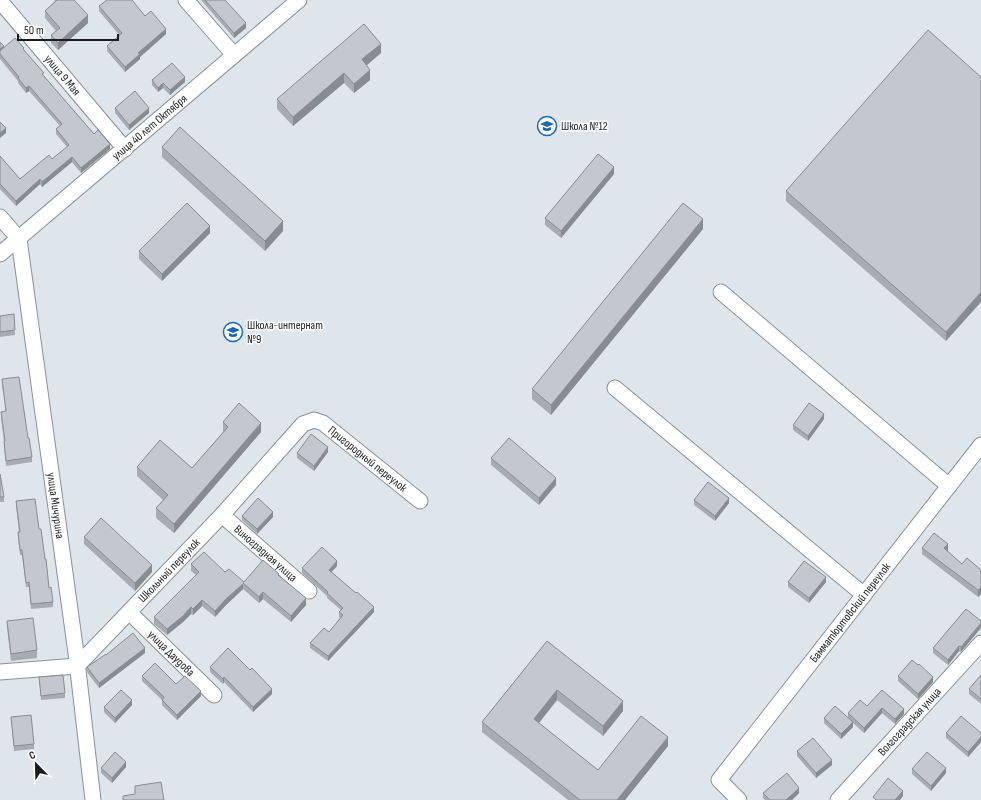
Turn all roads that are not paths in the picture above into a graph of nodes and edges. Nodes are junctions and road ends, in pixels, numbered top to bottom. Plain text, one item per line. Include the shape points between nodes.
1 (186, 0) edge
2 (299, 0) edge
3 (0, 1) edge
4 (234, 55) junction
5 (125, 149) junction
6 (0, 217) edge
7 (19, 239) junction
8 (0, 254) edge
9 (721, 292) dead end
10 (615, 388) dead end
11 (314, 420) joint
12 (981, 445) edge
13 (949, 486) junction
14 (420, 501) dead end
15 (222, 515) junction
16 (309, 591) dead end
17 (864, 595) junction
18 (129, 612) junction
19 (981, 643) edge
20 (77, 666) junction
21 (0, 672) edge
22 (214, 695) dead end
23 (93, 800) edge
24 (739, 800) edge
25 (838, 800) edge

1 - 4 street
2 - 4 street, улица 40 лет Октября
3 - 5 street, улица 9 Мая
4 - 5 street, улица 40 лет Октября
5 - 7 street, улица 40 лет Октября
6 - 7 street
7 - 8 street, улица 40 лет Октября
7 - 20 street, улица Мичурина
9 - 13 street
10 - 17 street
11 - 14 street, Пригородный переулок via 323,423
11 - 15 street, Школьный переулок via 303,424
12 - 13 street, Бамматюртовский переулок
13 - 17 street, Бамматюртовский переулок
15 - 16 street, Виноградная улица
15 - 18 street, Школьный переулок
17 - 24 street, Бамматюртовский переулок via 720,780
18 - 20 street, Школьный переулок
18 - 22 street, улица Даудова
19 - 25 street, Волгоградская улица
20 - 21 street
20 - 23 street, улица Мичурина

